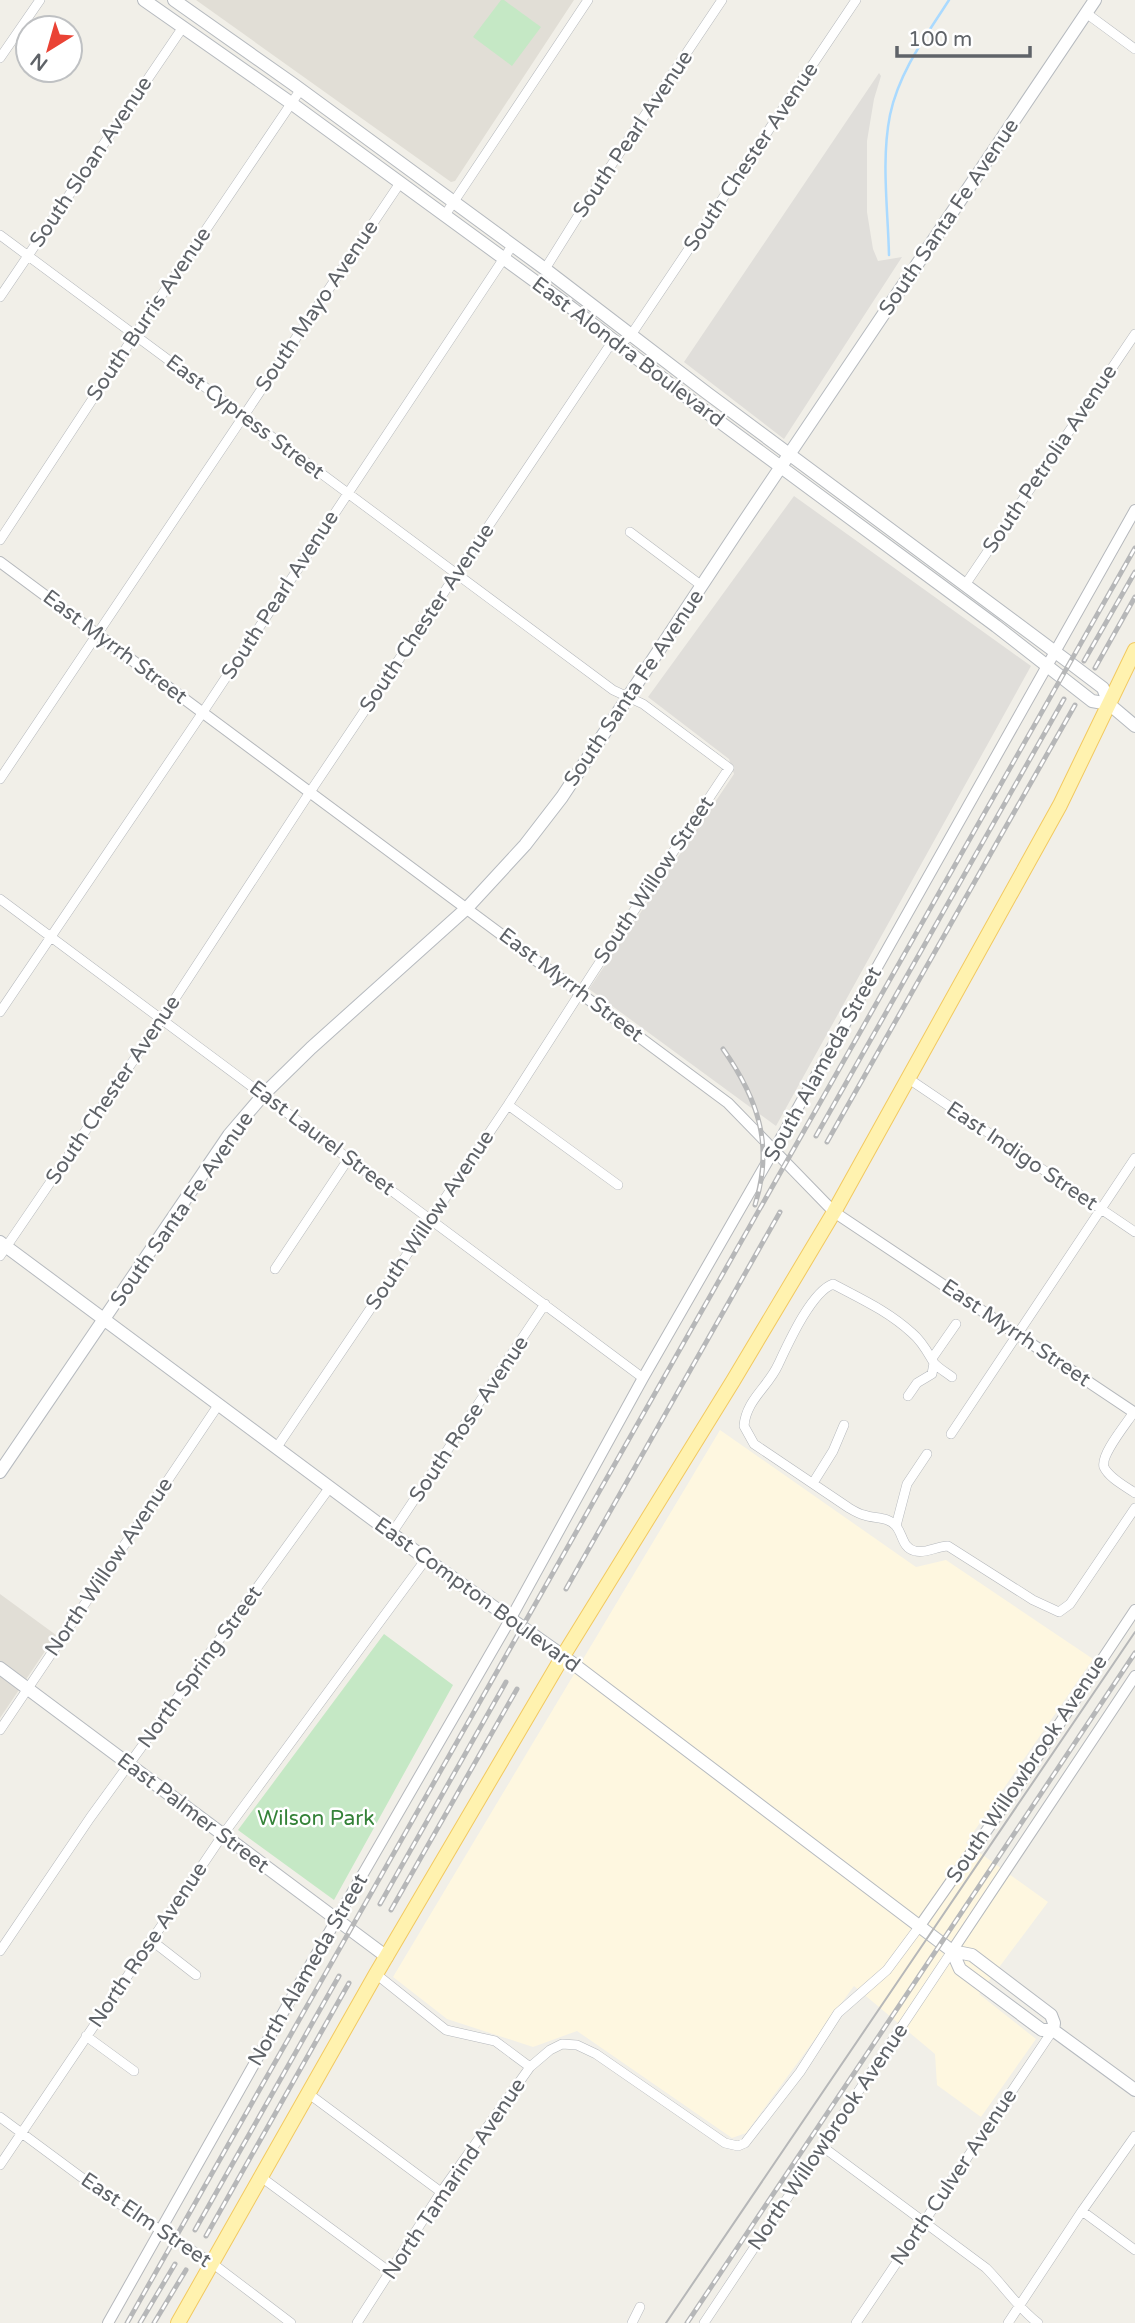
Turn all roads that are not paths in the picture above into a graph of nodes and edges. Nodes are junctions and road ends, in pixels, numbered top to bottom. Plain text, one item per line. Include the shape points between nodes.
1 (40, 0) edge
2 (144, 0) edge
3 (174, 0) edge
4 (588, 0) edge
5 (722, 0) edge
6 (856, 0) edge
7 (1095, 0) edge
8 (1086, 13) junction
9 (183, 27) junction
10 (1135, 49) edge
11 (0, 58) edge
12 (301, 89) junction
13 (291, 103) junction
14 (400, 183) junction
15 (453, 202) junction
16 (445, 215) junction
17 (0, 236) edge
18 (512, 246) junction
19 (27, 256) junction
20 (504, 258) junction
21 (545, 269) junction
22 (0, 297) edge
23 (1135, 334) edge
24 (631, 335) junction
25 (134, 336) junction
26 (620, 344) junction
27 (243, 416) junction
28 (790, 454) junction
29 (780, 468) junction
30 (347, 494) junction
31 (1135, 510) edge
32 (630, 532) dead end
33 (0, 540) edge
34 (0, 562) edge
35 (456, 575) junction
36 (965, 585) junction
37 (702, 586) junction
38 (97, 634) junction
39 (1135, 649) edge
40 (1055, 653) junction
41 (1048, 665) junction
42 (629, 697) junction
43 (1109, 705) junction
44 (203, 712) junction
45 (1135, 726) edge
46 (729, 768) joint
47 (0, 779) edge
48 (310, 792) junction
49 (0, 899) edge
50 (467, 908) junction
51 (50, 937) junction
52 (580, 992) junction
53 (0, 1012) edge
54 (161, 1020) junction
55 (909, 1079) junction
56 (264, 1094) junction
57 (508, 1105) junction
58 (774, 1150) junction
59 (349, 1158) junction
60 (1135, 1158) edge
61 (618, 1185) dead end
62 (1101, 1209) junction
63 (834, 1212) junction
64 (430, 1219) junction
65 (1135, 1232) edge
66 (2, 1248) edge
67 (275, 1269) dead end
68 (545, 1304) junction
69 (104, 1320) junction
70 (956, 1324) dead end
71 (1017, 1335) junction
72 (934, 1360) junction
73 (952, 1377) dead end
74 (643, 1378) junction
75 (908, 1395) dead end
76 (219, 1404) junction
77 (1135, 1412) edge
78 (844, 1424) dead end
79 (951, 1434) dead end
80 (277, 1447) junction
81 (927, 1454) dead end
82 (0, 1472) edge
83 (813, 1483) junction
84 (330, 1487) junction
85 (1135, 1493) edge
86 (1135, 1508) edge
87 (896, 1526) junction
88 (392, 1533) junction
89 (426, 1559) junction
90 (1135, 1610) edge
91 (511, 1618) junction
92 (563, 1656) junction
93 (0, 1668) edge
94 (1135, 1676) edge
95 (28, 1688) junction
96 (0, 1730) edge
97 (128, 1765) junction
98 (222, 1836) junction
99 (336, 1921) junction
100 (919, 1927) junction
101 (151, 1940) junction
102 (0, 1951) edge
103 (951, 1951) junction
104 (387, 1957) junction
105 (196, 1975) dead end
106 (376, 1975) junction
107 (1053, 2030) junction
108 (86, 2036) junction
109 (530, 2067) junction
110 (134, 2071) dead end
111 (1135, 2090) edge
112 (309, 2094) junction
113 (0, 2118) edge
114 (21, 2134) junction
115 (1135, 2136) edge
116 (822, 2147) junction
117 (0, 2165) edge
118 (261, 2177) junction
119 (441, 2192) junction
120 (1082, 2211) junction
121 (925, 2222) junction
122 (160, 2230) junction
123 (1135, 2250) edge
124 (212, 2263) junction
125 (390, 2272) junction
126 (640, 2307) dead end
127 (1019, 2307) junction
128 (108, 2323) edge
129 (178, 2323) edge
130 (291, 2323) edge
131 (357, 2323) edge
132 (632, 2323) edge
133 (704, 2323) edge
134 (856, 2323) edge
135 (1008, 2323) edge
136 (1038, 2323) edge

1 - 11 street
2 - 9 main road, East Alondra Boulevard
3 - 12 main road, East Alondra Boulevard
4 - 15 street
5 - 21 street, South Pearl Avenue
6 - 24 street, South Chester Avenue
7 - 8 main road, South Santa Fe Avenue
8 - 10 street
8 - 28 main road, South Santa Fe Avenue
9 - 13 main road, East Alondra Boulevard
9 - 19 street, South Sloan Avenue
12 - 13 street, South Burris Avenue
12 - 15 main road, East Alondra Boulevard
13 - 14 main road, East Alondra Boulevard
13 - 25 street, South Burris Avenue
14 - 16 main road, East Alondra Boulevard
14 - 27 street, South Mayo Avenue
15 - 16 street
15 - 18 main road, East Alondra Boulevard
16 - 20 main road, East Alondra Boulevard
17 - 19 street, East Cypress Street
18 - 20 street, South Pearl Avenue
18 - 21 main road, East Alondra Boulevard
19 - 22 street, South Sloan Avenue
19 - 25 street, East Cypress Street
20 - 26 main road, East Alondra Boulevard
20 - 30 street, South Pearl Avenue
21 - 24 main road, East Alondra Boulevard
23 - 36 street, South Petrolia Avenue
24 - 26 street, South Chester Avenue
24 - 28 main road, East Alondra Boulevard
25 - 27 street, East Cypress Street
25 - 33 street, South Burris Avenue
26 - 29 main road, East Alondra Boulevard
26 - 35 street, South Chester Avenue via 608,348
27 - 30 street, East Cypress Street
27 - 38 street, South Mayo Avenue
28 - 29 main road, South Santa Fe Avenue
28 - 36 main road, East Alondra Boulevard
29 - 37 main road, South Santa Fe Avenue
29 - 41 main road, East Alondra Boulevard
30 - 35 street, East Cypress Street
30 - 44 street, South Pearl Avenue
31 - 40 street, South Alameda Street
32 - 37 street
34 - 38 street, East Myrrh Street
35 - 42 street, East Cypress Street via 613,691
35 - 48 street, South Chester Avenue
36 - 40 main road, East Alondra Boulevard
37 - 42 main road, South Santa Fe Avenue
38 - 44 street, East Myrrh Street
38 - 47 street, South Mayo Avenue
39 - 43 main road
40 - 41 street, South Alameda Street
40 - 43 main road, East Alondra Boulevard via 1103,688
41 - 43 main road, East Alondra Boulevard via 1092,701
41 - 58 street, South Alameda Street
42 - 46 street, East Cypress Street
42 - 50 main road, South Santa Fe Avenue via 555,806
43 - 45 main road, East Alondra Boulevard
43 - 55 main road via 1060,805
44 - 48 street, East Myrrh Street
44 - 51 street, South Pearl Avenue
46 - 52 street, South Willow Street
48 - 50 street, East Myrrh Street
48 - 54 street, South Chester Avenue
49 - 51 street, East Laurel Street
50 - 52 street, East Myrrh Street
50 - 56 main road, South Santa Fe Avenue
51 - 53 street, South Pearl Avenue
51 - 54 street, East Laurel Street
52 - 57 street, South Willow Avenue
52 - 58 street, East Myrrh Street via 728,1103
54 - 56 street, East Laurel Street
54 - 66 street, South Chester Avenue
55 - 62 street, East Indigo Street
55 - 63 main road
56 - 59 street, East Laurel Street
56 - 69 main road, South Santa Fe Avenue via 229,1135
57 - 61 street
57 - 64 street, South Willow Avenue
58 - 63 street, East Myrrh Street
58 - 74 street, South Alameda Street
59 - 64 street, East Laurel Street
59 - 67 street
60 - 62 street
62 - 65 street, East Indigo Street
62 - 71 street
63 - 71 street, East Myrrh Street
63 - 92 main road
64 - 68 street, East Laurel Street
64 - 80 street, South Willow Avenue
66 - 69 main road, East Compton Boulevard
68 - 74 street, East Laurel Street
68 - 88 street, South Rose Avenue
69 - 76 main road, East Compton Boulevard
69 - 82 main road, South Santa Fe Avenue
70 - 72 street
71 - 77 street, East Myrrh Street
71 - 79 street
72 - 73 street
72 - 75 street via 932,1374
72 - 83 street via 915,1335 873,1304 833,1284 822,1290 755,1396 744,1426 754,1444
74 - 91 street, South Alameda Street
76 - 80 main road, East Compton Boulevard
76 - 95 street, North Willow Avenue
77 - 85 street via 1104,1457 1104,1466 1115,1479
78 - 83 street
80 - 84 main road, East Compton Boulevard
81 - 87 street via 907,1484
83 - 87 street via 862,1515 886,1519
84 - 88 main road, East Compton Boulevard
84 - 97 street, North Spring Street
86 - 87 street via 1070,1605 1059,1612 948,1546 914,1551
88 - 89 main road, East Compton Boulevard
89 - 91 main road, East Compton Boulevard
89 - 98 street, North Rose Avenue
90 - 100 street, South Willowbrook Avenue
91 - 92 main road, East Compton Boulevard
91 - 99 street, North Alameda Street
92 - 100 main road, East Compton Boulevard
92 - 104 main road
93 - 95 main road, East Palmer Street
94 - 103 street, South Willowbrook Avenue
95 - 96 street, North Willow Avenue
95 - 97 main road, East Palmer Street
97 - 98 main road, East Palmer Street
97 - 102 street, North Spring Street
98 - 99 main road, East Palmer Street
98 - 101 street, North Rose Avenue
99 - 104 main road, East Palmer Street
99 - 122 street, North Alameda Street
100 - 103 main road, East Compton Boulevard
100 - 109 street, North Tamarind Avenue via 887,1970 838,2013 800,2072 738,2146 724,2143 577,2045 551,2050
101 - 105 street
101 - 108 street, North Rose Avenue
103 - 107 main road via 960,1969 1042,2030
103 - 107 main road via 972,1955 1051,2015
103 - 116 street, North Willowbrook Avenue
104 - 106 main road
106 - 109 street via 446,2030 495,2040
106 - 112 main road
107 - 111 main road
107 - 121 street, North Culver Avenue
108 - 110 street
108 - 114 street, North Rose Avenue
109 - 119 street, North Tamarind Avenue
112 - 118 main road
112 - 119 street
113 - 114 street, East Elm Street
114 - 117 street, North Rose Avenue
114 - 122 street, East Elm Street
115 - 120 street
116 - 121 street
116 - 133 street, North Willowbrook Avenue
118 - 124 main road
118 - 125 street
119 - 125 street, North Tamarind Avenue
120 - 123 street
120 - 127 street
121 - 127 street via 986,2268
121 - 134 street, North Culver Avenue
122 - 124 street, East Elm Street
122 - 128 street, North Alameda Street
124 - 129 main road
124 - 130 street, East Elm Street
125 - 131 street, North Tamarind Avenue
126 - 132 street
127 - 135 street
127 - 136 street

